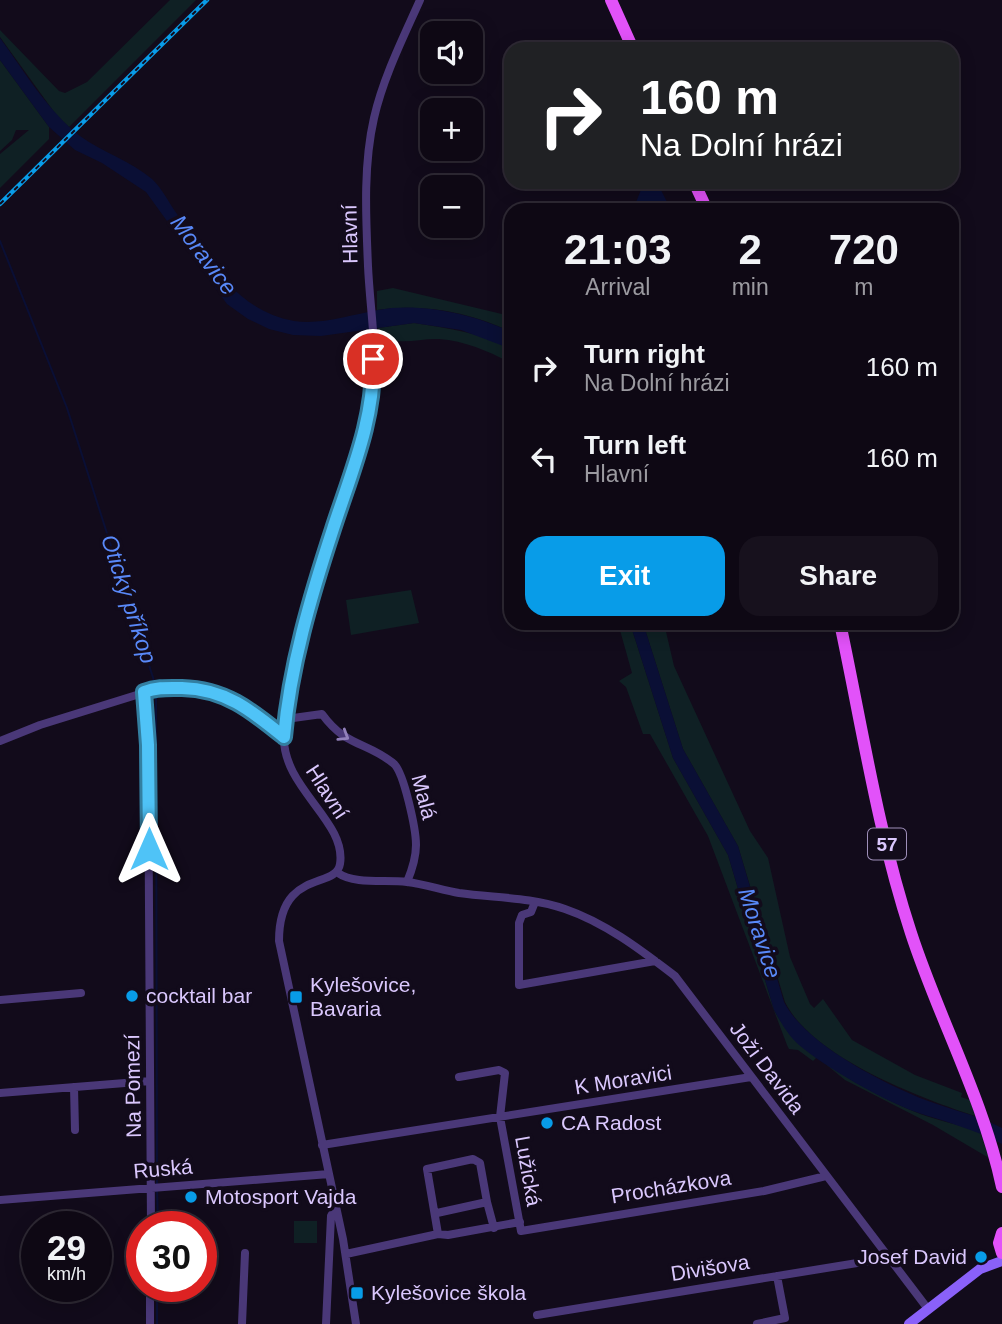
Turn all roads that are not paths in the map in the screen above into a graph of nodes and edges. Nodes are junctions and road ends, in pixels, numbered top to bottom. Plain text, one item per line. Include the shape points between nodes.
1 (420, 0) edge
2 (611, 0) edge
3 (630, 42) edge
4 (842, 630) edge
5 (151, 690) junction
6 (286, 719) junction
7 (0, 733) edge
8 (14, 735) junction
9 (284, 737) junction
10 (0, 741) edge
11 (338, 873) junction
12 (407, 882) junction
13 (535, 902) junction
14 (655, 961) junction
15 (81, 993) dead end
16 (0, 1000) edge
17 (459, 1077) dead end
18 (751, 1077) junction
19 (150, 1081) junction
20 (74, 1087) junction
21 (0, 1093) edge
22 (500, 1117) junction
23 (75, 1130) dead end
24 (322, 1145) junction
25 (1000, 1170) edge
26 (329, 1174) junction
27 (826, 1176) junction
28 (1002, 1187) edge
29 (156, 1188) junction
30 (0, 1200) edge
31 (487, 1202) junction
32 (336, 1207) junction
33 (153, 1211) edge
34 (437, 1213) junction
35 (520, 1227) junction
36 (494, 1228) junction
37 (438, 1234) junction
38 (343, 1239) junction
39 (1001, 1243) edge
40 (328, 1252) junction
41 (244, 1253) dead end
42 (346, 1258) junction
43 (888, 1258) junction
44 (1002, 1261) edge
45 (980, 1269) junction
46 (777, 1276) junction
47 (150, 1302) edge
48 (928, 1309) junction
49 (537, 1315) dead end
50 (150, 1324) edge
51 (242, 1324) edge
52 (326, 1324) edge
53 (356, 1324) edge
54 (757, 1324) edge
55 (909, 1324) edge

1 - 6 street, Hlavní via 380,95 371,135 367,190 374,384 367,425 296,660
2 - 3 main road
4 - 25 main road, 57 via 900,898
5 - 8 street
5 - 9 street via 202,689 229,696
5 - 19 street, Na Pomezí
6 - 9 street, Hlavní
6 -> 12 street, Malá via 322,714 336,733 395,764 416,835
7 - 8 street
8 - 10 street
9 - 11 street, Hlavní via 292,775 338,843
11 - 12 street, Joži Davida via 349,878
11 - 24 street via 296,891 284,911 279,934
12 - 13 street, Joži Davida
13 - 14 street, Joži Davida via 593,922
13 - 14 street via 519,923 519,985
14 - 18 street, Joži Davida via 675,976
15 - 16 street
17 - 22 street via 504,1072
18 - 22 street, K Moravici
18 - 27 street, Joži Davida
19 - 20 street
19 - 29 street, Na Pomezí
20 - 21 street
20 - 23 street
22 - 24 street
22 - 35 street, Lužická
24 - 26 street
25 - 28 main road, 57
26 - 29 street, Ruská
26 - 32 street
27 - 35 street, Procházkova via 764,1191
27 - 43 street, Joži Davida
29 - 30 street, Ruská
29 - 33 street, Na Pomezí
31 - 34 street
31 - 34 street via 480,1163 473,1159 427,1169
31 - 36 street
32 - 38 street
32 - 40 street via 331,1214
34 - 37 street
35 - 36 street, Procházkova
36 - 37 street, Procházkova
37 - 42 street
38 - 40 street via 332,1243
38 - 42 street
39 - 45 main road
40 - 42 street via 333,1262
40 - 52 street
41 - 51 street
42 - 53 street
43 - 46 street, Divišova
43 - 48 street, Joži Davida
44 - 45 main road
45 - 48 main road
46 - 49 street, Divišova
46 - 54 street via 785,1318
47 - 50 street
48 - 55 main road

